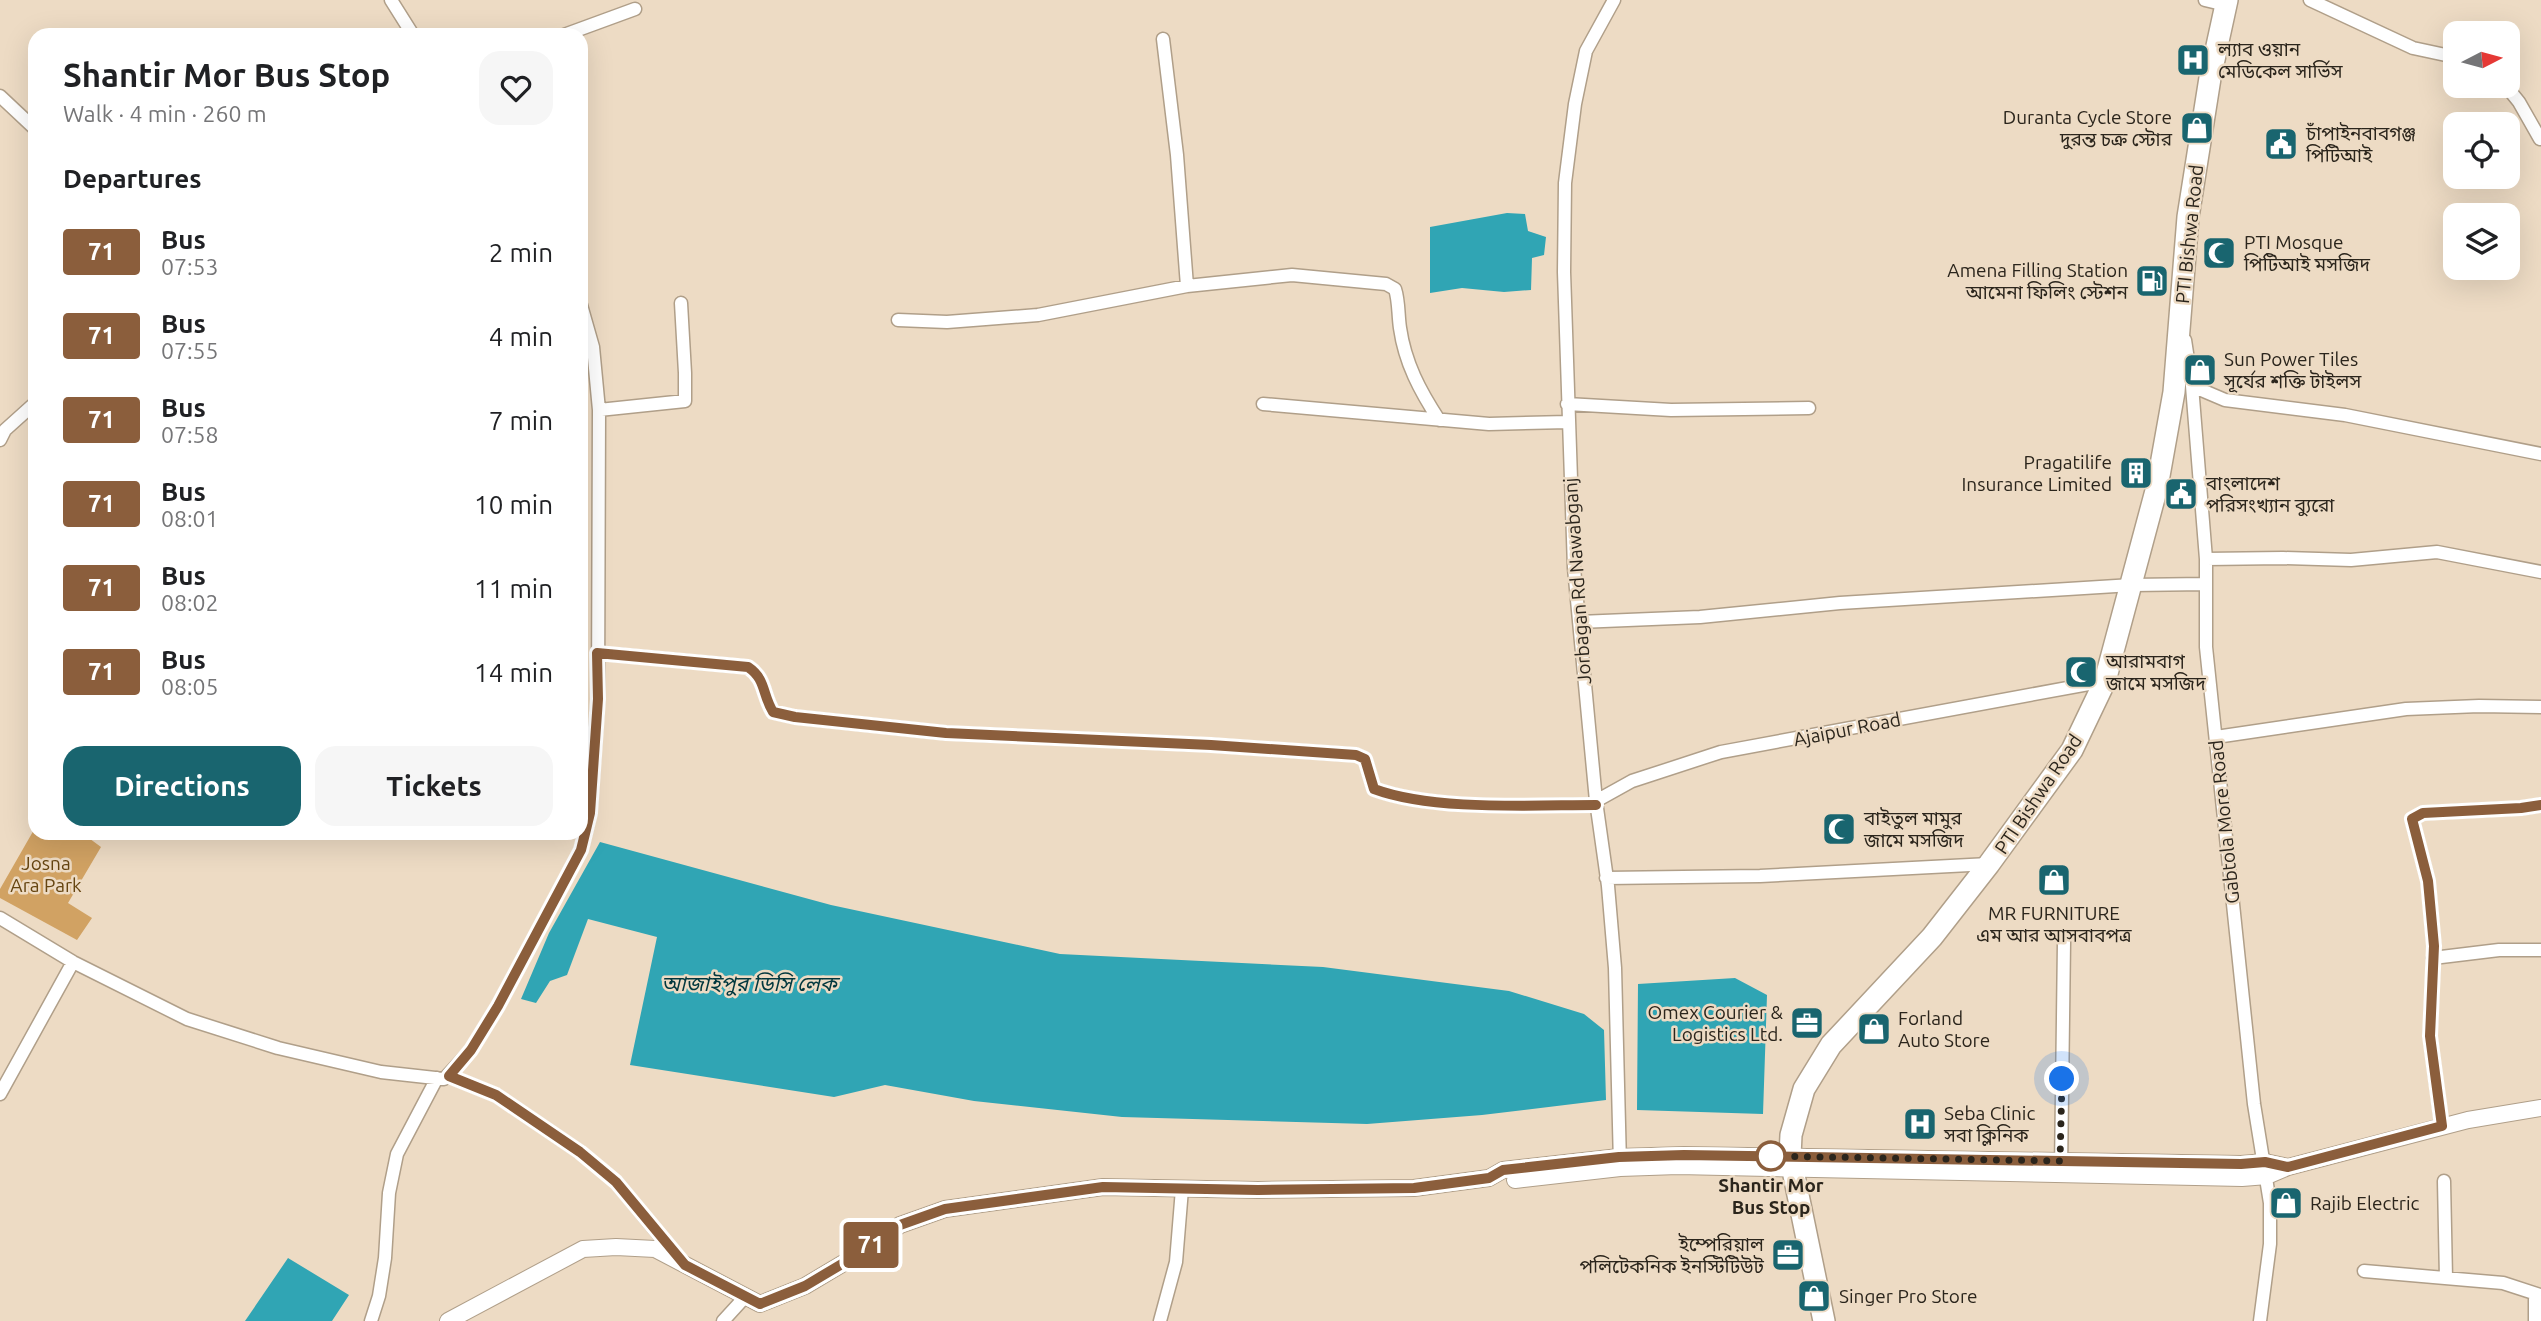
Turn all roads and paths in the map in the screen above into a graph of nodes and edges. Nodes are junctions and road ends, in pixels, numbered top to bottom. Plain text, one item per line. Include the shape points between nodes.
1 (391, 0) edge
2 (1614, 0) edge
3 (2205, 0) edge
4 (2310, 0) edge
5 (2227, 3) edge
6 (635, 9) dead end
7 (409, 28) edge
8 (583, 28) edge
9 (1163, 39) dead end
10 (2443, 54) edge
11 (0, 96) edge
12 (2516, 98) edge
13 (28, 122) edge
14 (2540, 139) edge
15 (1187, 286) junction
16 (681, 303) dead end
17 (898, 320) dead end
18 (2180, 323) junction
19 (588, 330) edge
20 (2192, 386) junction
21 (1263, 404) dead end
22 (1567, 404) junction
23 (1809, 408) dead end
24 (28, 409) edge
25 (599, 410) junction
26 (1439, 420) junction
27 (1568, 422) junction
28 (0, 440) edge
29 (2541, 454) edge
30 (2206, 559) junction
31 (2541, 572) edge
32 (2205, 584) junction
33 (2132, 585) junction
34 (1578, 622) junction
35 (597, 653) junction
36 (2105, 681) junction
37 (2541, 707) edge
38 (2216, 737) junction
39 (1596, 803) junction
40 (2541, 805) edge
41 (588, 821) edge
42 (583, 840) edge
43 (1989, 864) junction
44 (1606, 878) junction
45 (0, 918) edge
46 (2064, 942) dead end
47 (2541, 950) edge
48 (2433, 958) junction
49 (73, 962) junction
50 (443, 1077) junction
51 (0, 1094) edge
52 (2541, 1108) edge
53 (2442, 1126) junction
54 (1791, 1162) junction
55 (1620, 1163) junction
56 (2061, 1168) junction
57 (2266, 1169) junction
58 (2444, 1181) dead end
59 (1182, 1189) junction
60 (685, 1265) junction
61 (2364, 1271) dead end
62 (2446, 1278) junction
63 (2541, 1295) edge
64 (745, 1297) junction
65 (371, 1321) edge
66 (448, 1321) edge
67 (723, 1321) edge
68 (1160, 1321) edge
69 (1824, 1321) edge
70 (2260, 1321) edge
71 (2535, 1321) edge

1 - 7 street
2 - 22 street, Jorbagan Rd Nawabganj via 1586,51 1565,183
3 - 5 street
4 - 10 street via 2413,48
5 - 18 highway, PTI Bishwa Road via 2188,217
6 - 8 street
9 - 15 street
11 - 13 street
12 - 14 street
15 - 17 street via 1038,315 947,322
15 - 26 street via 1292,275 1386,284 1397,295 1409,367
16 - 25 street via 685,401
18 - 20 street, Gabtola More Road
18 - 33 highway, PTI Bishwa Road via 2172,406
19 - 25 street
20 - 29 street via 2225,400 2345,415
20 - 30 street, Gabtola More Road
21 - 26 street
22 - 23 street via 1671,410
22 - 27 street, Jorbagan Rd Nawabganj
24 - 28 street
25 - 35 street
26 - 27 street
27 - 34 street, Jorbagan Rd Nawabganj
30 - 31 street via 2351,560 2437,552
30 - 32 street, Gabtola More Road
32 - 33 street
32 - 38 street, Gabtola More Road via 2206,647
33 - 34 street
33 - 36 highway, PTI Bishwa Road
34 - 39 street, Jorbagan Rd Nawabganj
35 - 39 street via 748,667 758,674 773,712 795,717 946,733 1356,755 1365,759 1374,789 1433,802
35 - 41 street
36 - 39 street, Ajaipur Road via 1721,752 1632,781
36 - 43 highway, PTI Bishwa Road via 2072,750
37 - 38 street via 2406,709
38 - 57 street, Gabtola More Road via 2254,1104
39 - 44 street, Jorbagan Rd Nawabganj
40 - 48 street via 2423,813 2412,819 2428,881
42 - 50 street via 498,1006 471,1050
43 - 44 street via 1760,876
43 - 54 highway, PTI Bishwa Road via 1932,937 1830,1045 1804,1089 1791,1135
44 - 55 street, Jorbagan Rd Nawabganj via 1615,968
45 - 49 street
46 - 56 street
47 - 48 street
48 - 53 street via 2430,1036
49 - 50 street via 187,1019 278,1048 381,1072
49 - 51 street
50 - 60 street via 496,1095 580,1152 616,1182
50 - 65 street via 397,1154 383,1271
52 - 53 street
53 - 57 street
54 - 55 street
54 - 56 street
54 - 69 highway, PTI Bishwa Road
55 - 59 street via 1503,1181 1489,1178 1414,1188
56 - 57 street
57 - 70 street, Gabtola More Road via 2270,1244
58 - 62 street
59 - 64 street via 1103,1187 945,1209 900,1225 805,1286 760,1304
59 - 68 street via 1175,1262
60 - 64 street
60 - 66 street via 654,1249 583,1249
61 - 62 street
62 - 63 street via 2503,1283
63 - 71 street via 2535,1299
64 - 67 street

